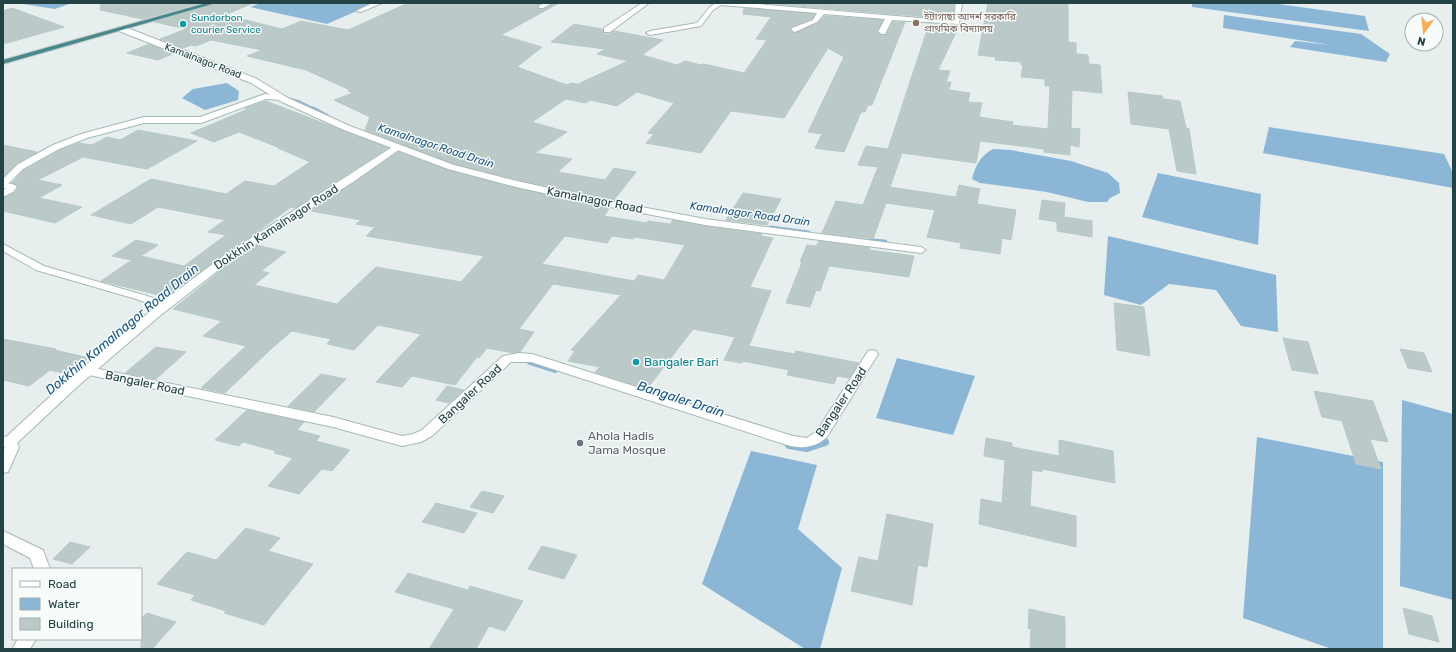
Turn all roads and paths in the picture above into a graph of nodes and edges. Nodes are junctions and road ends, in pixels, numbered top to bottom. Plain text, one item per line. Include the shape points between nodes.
1 (213, 3) edge
2 (379, 3) edge
3 (548, 3) edge
4 (646, 3) edge
5 (719, 3) edge
6 (722, 3) edge
7 (808, 3) edge
8 (959, 3) edge
9 (541, 7) dead end
10 (802, 10) junction
11 (359, 11) dead end
12 (822, 11) junction
13 (890, 17) junction
14 (122, 29) junction
15 (607, 30) dead end
16 (795, 30) dead end
17 (882, 32) dead end
18 (650, 33) dead end
19 (3, 62) edge
20 (283, 98) junction
21 (397, 147) junction
22 (3, 184) edge
23 (3, 194) edge
24 (3, 247) edge
25 (920, 250) dead end
26 (158, 311) junction
27 (872, 354) dead end
28 (89, 371) junction
29 (6, 442) edge
30 (3, 468) edge
31 (3, 537) edge
32 (42, 568) edge
33 (26, 640) edge
34 (20, 649) edge

1 - 14 highway
2 - 11 street
3 - 9 street
4 - 15 street
5 - 18 street via 699,25
6 - 10 street
7 - 10 street
8 - 13 street via 957,23
10 - 12 street
12 - 13 street
12 - 16 street via 814,21
13 - 17 street
14 - 19 highway
14 - 20 street, Kamalnagor Road via 254,81
20 - 21 street, Kamalnagor Road via 346,128
20 - 22 street, Kamalnagor Road via 265,96 201,120 144,120 84,136 26,163
21 - 25 street, Kamalnagor Road via 451,166 516,184 594,201 705,222
21 - 26 street, Dokkhin Kamalnagor Road via 230,256
22 - 23 street via 12,187
24 - 26 street via 40,268 160,303
26 - 28 street, Dokkhin Kamalnagor Road
27 - 28 street, Bangaler Road via 822,434 807,443 792,441 532,358 507,359 427,433 416,439 402,441 333,422
28 - 29 street, Dokkhin Kamalnagor Road
29 - 30 street via 12,447
31 - 32 street via 37,554
33 - 34 street

